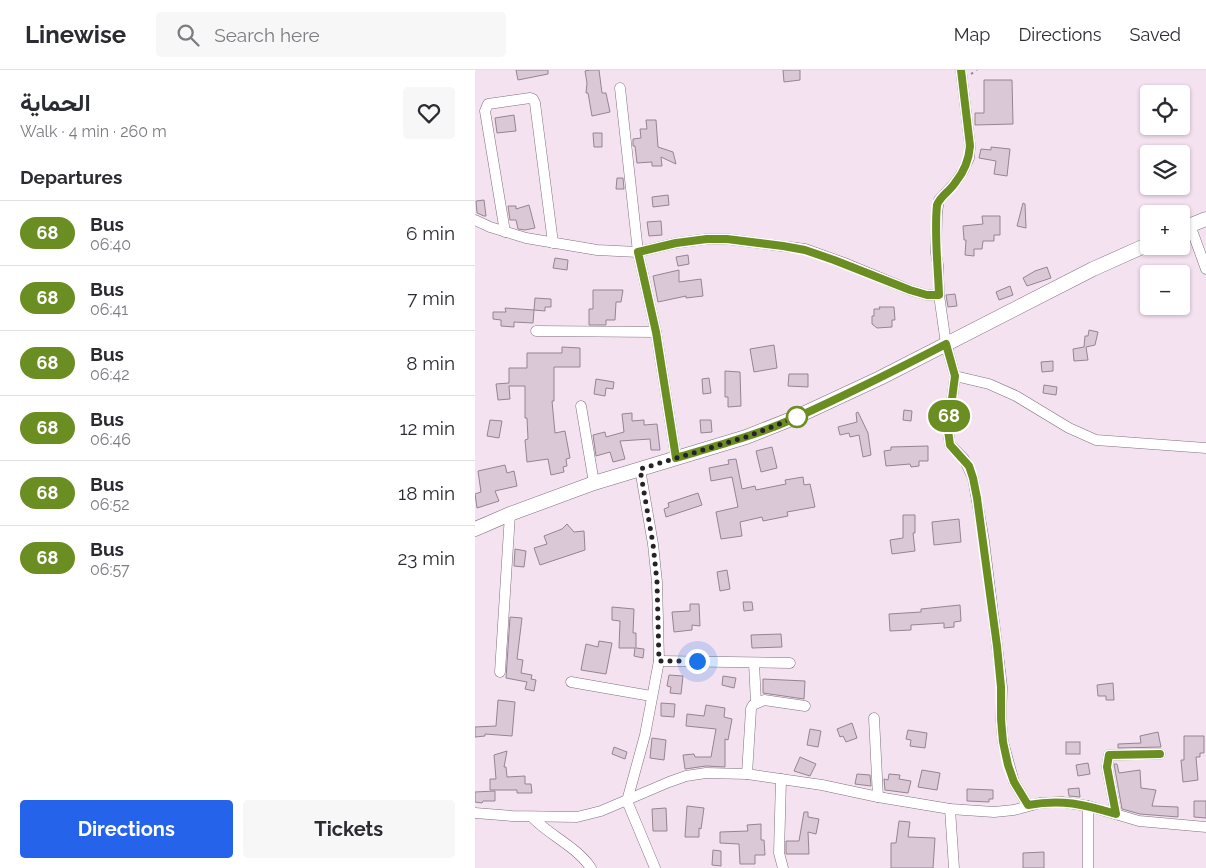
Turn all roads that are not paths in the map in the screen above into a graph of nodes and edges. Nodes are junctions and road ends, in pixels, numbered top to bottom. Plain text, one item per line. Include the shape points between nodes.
1 (961, 70) edge
2 (620, 88) dead end
3 (1206, 219) edge
4 (475, 220) edge
5 (1190, 225) edge
6 (505, 232) junction
7 (1190, 235) edge
8 (553, 243) junction
9 (1140, 248) edge
10 (638, 252) junction
11 (1206, 268) edge
12 (939, 295) junction
13 (536, 331) dead end
14 (656, 332) junction
15 (946, 344) junction
16 (955, 376) junction
17 (581, 406) dead end
18 (1206, 448) edge
19 (676, 458) junction
20 (640, 469) junction
21 (594, 483) junction
22 (510, 514) junction
23 (475, 529) edge
24 (659, 661) junction
25 (754, 663) junction
26 (790, 664) dead end
27 (500, 672) dead end
28 (571, 682) dead end
29 (651, 696) junction
30 (755, 703) junction
31 (805, 706) dead end
32 (874, 718) dead end
33 (1160, 754) dead end
34 (747, 774) junction
35 (781, 779) junction
36 (878, 797) junction
37 (627, 801) junction
38 (1028, 805) junction
39 (1087, 806) junction
40 (950, 809) junction
41 (475, 813) edge
42 (1116, 814) junction
43 (532, 817) junction
44 (1206, 827) edge
45 (591, 868) edge
46 (655, 868) edge
47 (783, 868) edge
48 (954, 868) edge
49 (1088, 868) edge

1 - 12 street via 969,158 937,205
2 - 10 street
3 - 5 main road
4 - 6 street
6 - 8 street
6 - 8 street via 485,107 530,98 535,103
7 - 11 street
8 - 10 street
9 - 15 main road
10 - 12 street via 707,239 783,246 839,261 910,290
10 - 14 street
12 - 15 street
13 - 14 street
14 - 19 street
15 - 16 street
15 - 19 main road via 794,418 746,437
16 - 18 street via 998,388 1096,440
16 - 38 street via 948,430 950,445 964,459 973,478 997,646 1003,742 1014,782
17 - 21 street
19 - 20 main road
20 - 21 main road
20 - 24 street via 657,582
21 - 22 main road
22 - 23 main road
22 - 27 street
24 - 25 street
24 - 29 street
25 - 26 street
25 - 30 street
28 - 29 street
29 - 37 street via 645,735
30 - 31 street via 770,700
30 - 34 street via 751,709
32 - 36 street
33 - 42 street via 1109,755 1107,767
34 - 35 street
34 - 37 street via 686,776
35 - 36 street
35 - 47 street via 779,853
36 - 40 street
37 - 43 street via 577,816
37 - 46 street
38 - 39 street via 1062,802
38 - 40 street via 995,812
39 - 42 street
39 - 49 street
40 - 48 street
41 - 43 street
42 - 44 street via 1139,821
43 - 45 street via 575,850

